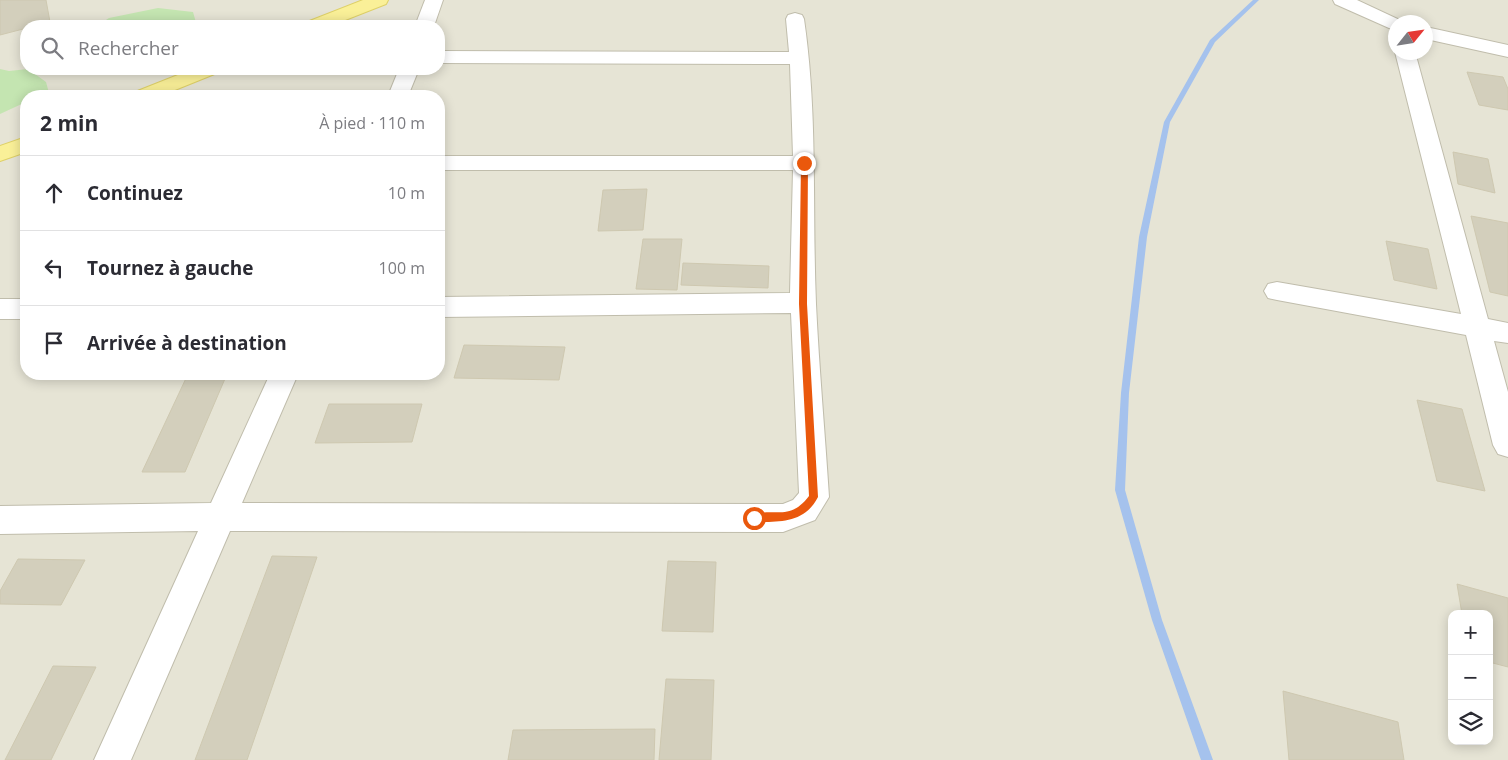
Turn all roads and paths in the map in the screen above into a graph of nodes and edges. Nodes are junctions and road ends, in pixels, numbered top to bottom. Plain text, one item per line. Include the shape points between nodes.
1 (379, 0) edge
2 (434, 0) edge
3 (1342, 0) edge
4 (795, 19) dead end
5 (329, 20) edge
6 (427, 20) edge
7 (1388, 20) edge
8 (1433, 35) edge
9 (1508, 51) edge
10 (445, 57) edge
11 (800, 58) junction
12 (1407, 60) edge
13 (195, 75) edge
14 (407, 75) edge
15 (157, 90) edge
16 (400, 90) edge
17 (20, 146) edge
18 (0, 154) edge
19 (445, 163) edge
20 (804, 163) junction
21 (1277, 291) dead end
22 (803, 304) junction
23 (445, 307) edge
24 (0, 309) edge
25 (20, 309) edge
26 (1478, 326) junction
27 (1508, 333) edge
28 (281, 380) edge
29 (1508, 445) edge
30 (220, 517) junction
31 (0, 520) edge
32 (112, 760) edge

1 - 5 main road
2 - 6 street
3 - 7 street
4 - 11 street
8 - 9 street
10 - 11 street
11 - 20 street
12 - 26 street
13 - 15 main road
14 - 16 street
17 - 18 main road
19 - 20 street
20 - 22 street
21 - 26 street
22 - 23 street
22 - 30 street via 814,497 804,510 795,514 783,518
24 - 25 street
26 - 27 street
26 - 29 street
28 - 30 street
30 - 31 street
30 - 32 street

